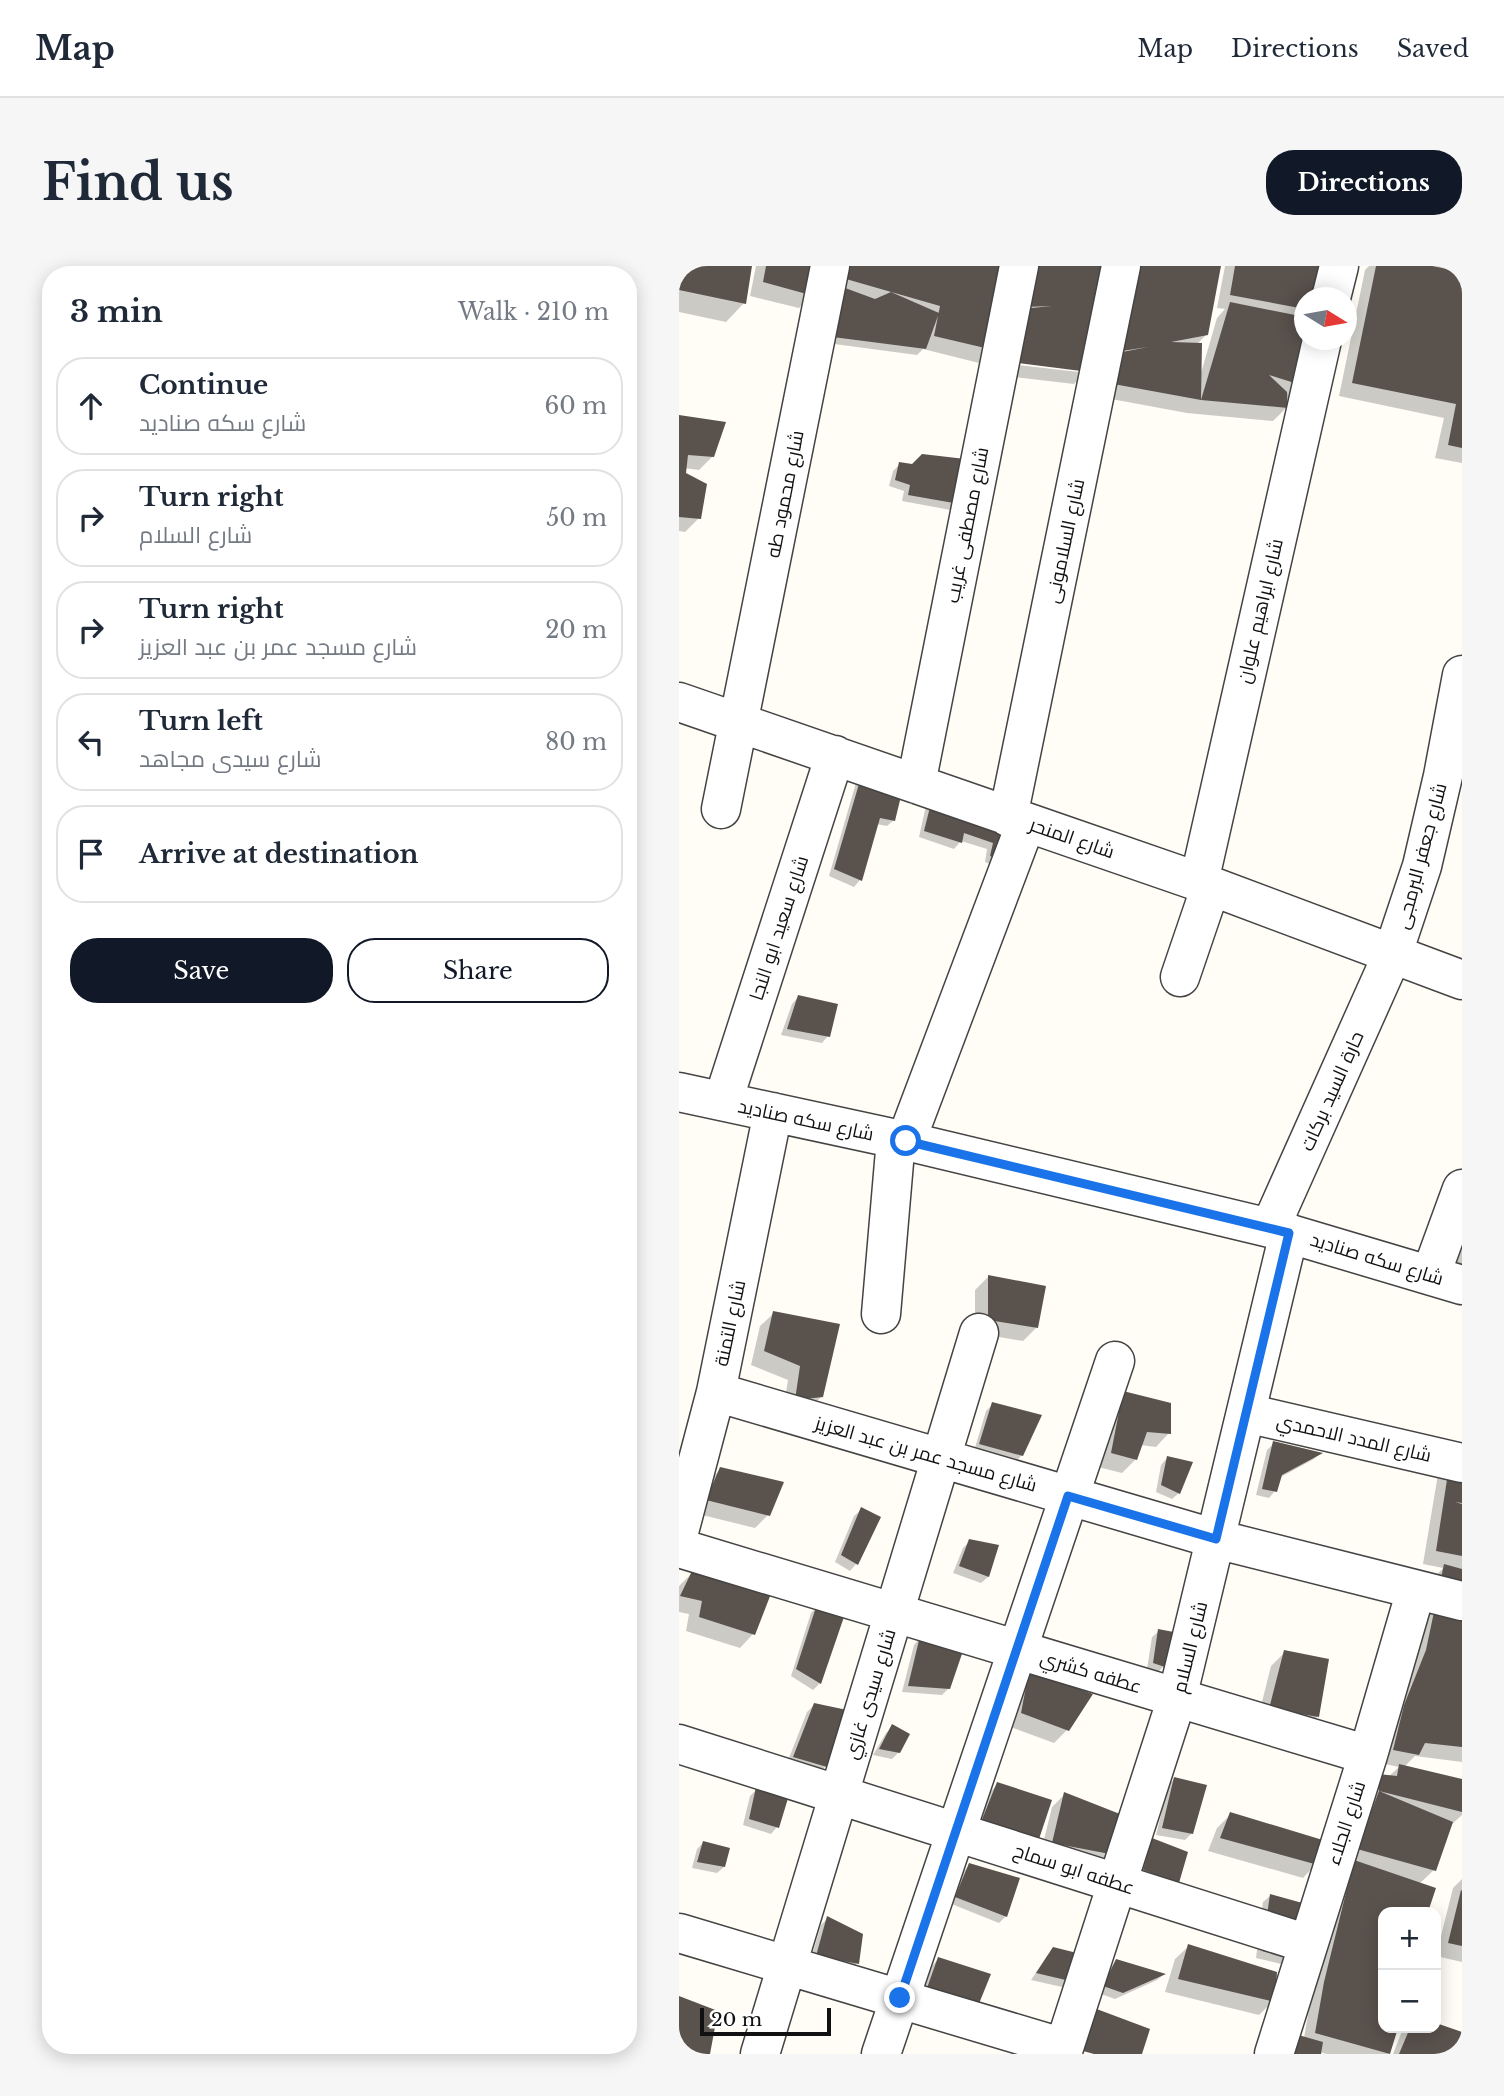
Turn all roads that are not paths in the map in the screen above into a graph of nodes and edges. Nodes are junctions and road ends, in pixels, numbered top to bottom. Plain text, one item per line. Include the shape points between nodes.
1 (830, 266) edge
2 (1019, 266) edge
3 (1121, 266) edge
4 (1339, 266) edge
5 (1334, 287) edge
6 (1320, 350) edge
7 (1462, 675) edge
8 (679, 702) edge
9 (739, 722) junction
10 (835, 755) junction
11 (1452, 778) edge
12 (916, 784) junction
13 (721, 808) dead end
14 (1017, 820) junction
15 (1205, 884) junction
16 (1394, 953) junction
17 (1180, 977) dead end
18 (1462, 980) edge
19 (679, 1092) edge
20 (723, 1101) junction
21 (773, 1112) junction
22 (901, 1140) junction
23 (1462, 1189) edge
24 (1279, 1230) junction
25 (1446, 1280) edge
26 (881, 1314) dead end
27 (979, 1333) dead end
28 (1115, 1361) dead end
29 (716, 1392) junction
30 (1246, 1413) junction
31 (942, 1458) junction
32 (1462, 1463) edge
33 (1068, 1496) junction
34 (679, 1532) edge
35 (1216, 1539) junction
36 (679, 1548) edge
37 (1416, 1590) junction
38 (1462, 1601) edge
39 (895, 1612) junction
40 (1016, 1649) junction
41 (1177, 1698) junction
42 (679, 1744) edge
43 (1368, 1755) junction
44 (839, 1794) junction
45 (955, 1832) junction
46 (1117, 1883) junction
47 (679, 1933) edge
48 (1308, 1944) junction
49 (787, 1965) junction
50 (900, 1998) junction
51 (1063, 2051) edge
52 (760, 2054) edge
53 (881, 2054) edge
54 (1274, 2054) edge

1 - 9 street, شارع محمود طه
2 - 12 street, شارع مصطفى غريب
3 - 14 street, شارع السلامونى
4 - 5 street
6 - 15 street, شارع ابراهيم علوان
7 - 11 street, شارع جعفر البرمجى
8 - 9 street, شارع المنحر
9 - 10 street, شارع المنحر
9 - 13 street, شارع محمود طه
10 - 12 street, شارع المنحر
10 - 20 street, شارع سعيد ابو النجا
11 - 16 street, شارع جعفر البرمجى
12 - 14 street, شارع المنحر
14 - 15 street, شارع المنحر
14 - 22 street, شارع السلامونى
15 - 16 street, شارع المنحر
15 - 17 street, شارع ابراهيم علوان
16 - 18 street, شارع المنحر
16 - 24 street, حارة السيد بركات
19 - 20 street, شارع سكه صناديد
20 - 21 street, شارع سكه صناديد
21 - 22 street, شارع سكه صناديد
21 - 29 street, شارع التمنة
22 - 24 street, شارع سكه صناديد
22 - 26 street, شارع السلامونى
23 - 25 street
24 - 25 street, شارع سكه صناديد
24 - 30 street, شارع السلام
27 - 31 street, شارع سيدى غازي
28 - 33 street
29 - 31 street, شارع مسجد عمر بن عبد العزيز
29 - 34 street, شارع التمنة
30 - 32 street, شارع المدد الاحمدي
30 - 35 street, شارع السلام
31 - 33 street, شارع مسجد عمر بن عبد العزيز
31 - 39 street, شارع سيدى غازي
33 - 35 street, شارع مسجد عمر بن عبد العزيز
33 - 40 street
35 - 37 street, شارع مسجد عمر بن عبد العزيز
35 - 41 street, شارع السلام
36 - 39 street, عطفه كشري
37 - 38 street, شارع مسجد عمر بن عبد العزيز
37 - 43 street, شارع الجلاء
39 - 40 street, عطفه كشري
39 - 44 street, شارع سيدى غازي
40 - 41 street, عطفه كشري
40 - 45 street
41 - 43 street, عطفه كشري
41 - 46 street, شارع السلام
42 - 44 street, عطفه ابو سماح
43 - 48 street, شارع الجلاء
44 - 45 street, عطفه ابو سماح
44 - 49 street, شارع سيدى غازي
45 - 46 street, عطفه ابو سماح
45 - 50 street
46 - 48 street, عطفه ابو سماح
46 - 51 street, شارع السلام
47 - 49 street
48 - 54 street, شارع الجلاء
49 - 50 street
49 - 52 street, شارع سيدى غازي
50 - 51 street
50 - 53 street

